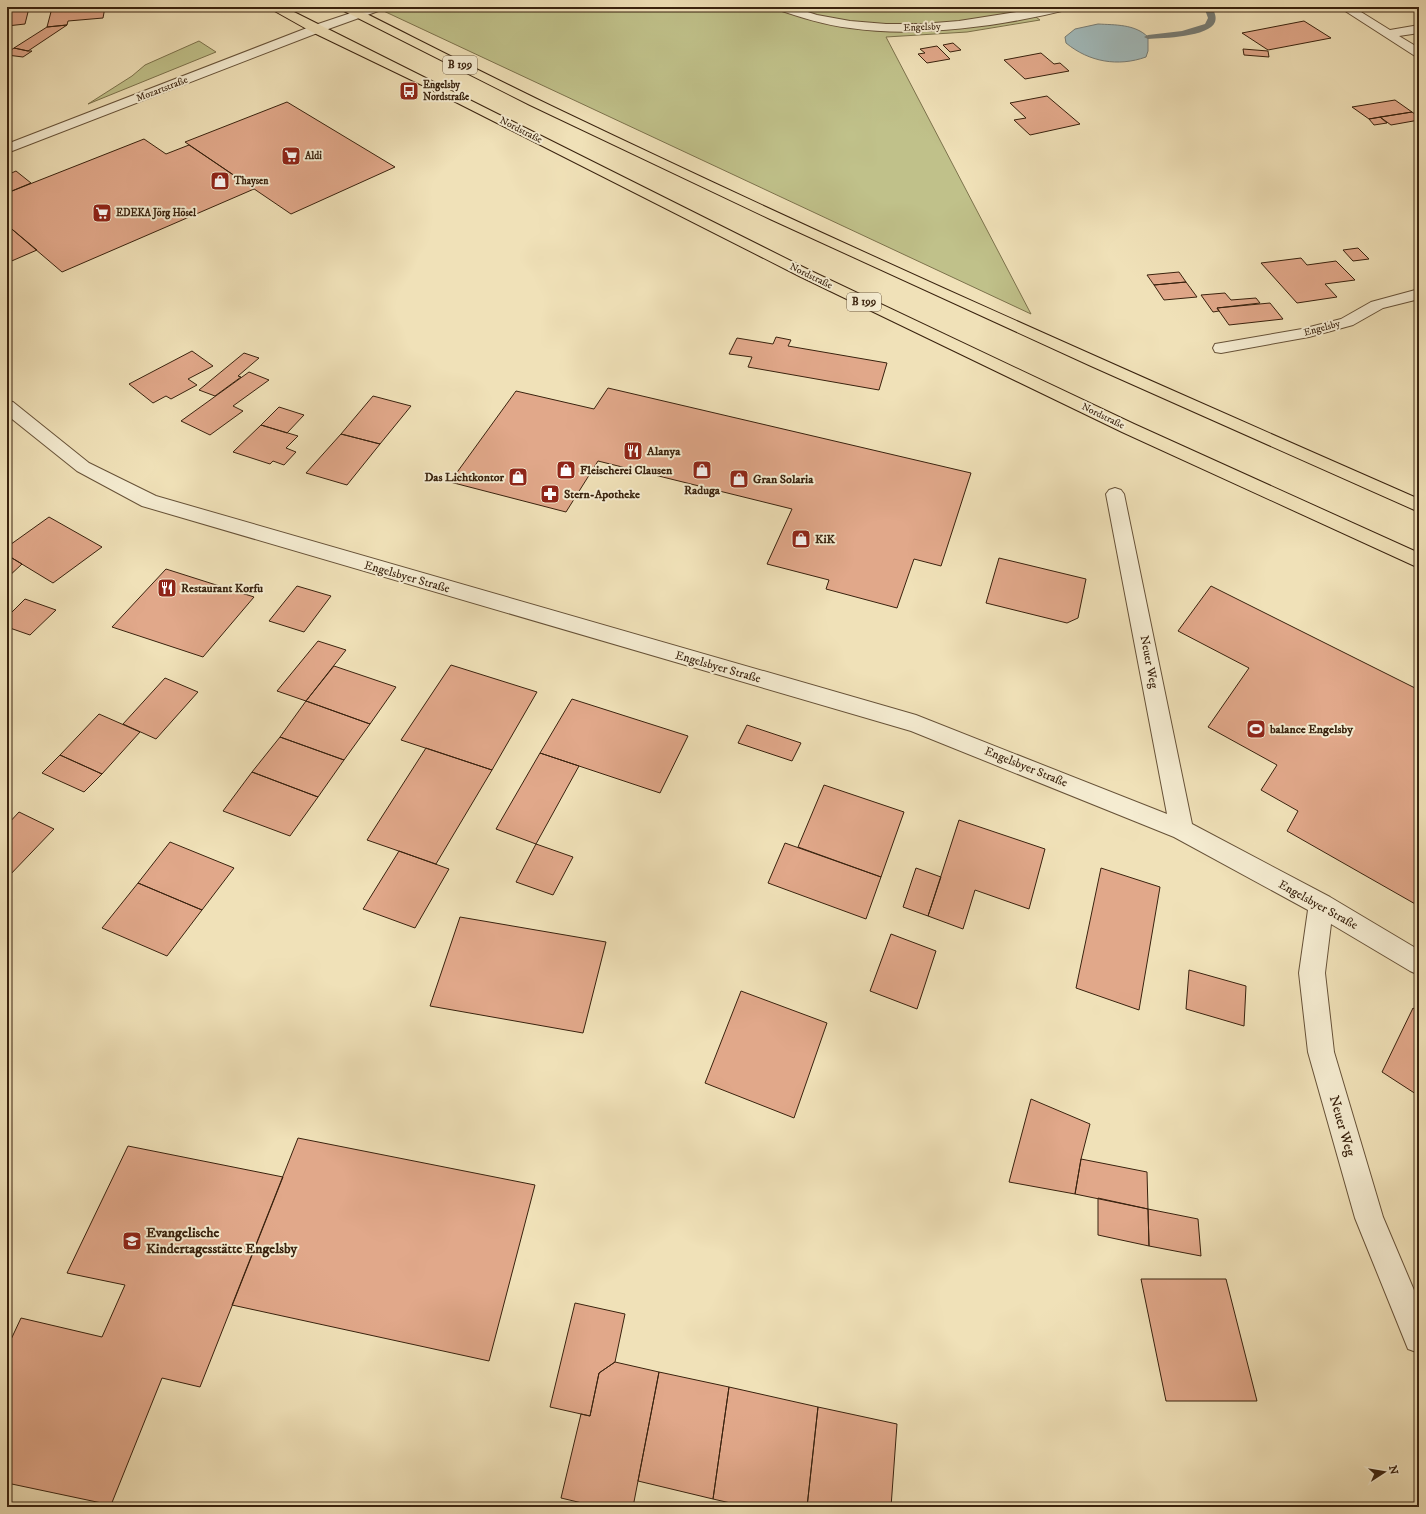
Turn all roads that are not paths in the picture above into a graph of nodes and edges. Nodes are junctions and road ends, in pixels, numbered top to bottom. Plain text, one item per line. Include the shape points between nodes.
1 (275, 7) edge
2 (344, 7) edge
3 (380, 7) edge
4 (780, 7) edge
5 (1066, 7) edge
6 (1345, 7) edge
7 (358, 14) junction
8 (316, 29) junction
9 (1419, 29) edge
10 (1388, 34) junction
11 (1419, 53) edge
12 (7, 149) edge
13 (1419, 294) edge
14 (1220, 348) dead end
15 (7, 406) edge
16 (1115, 494) dead end
17 (1419, 506) edge
18 (1419, 560) edge
19 (1182, 830) junction
20 (1321, 905) junction
21 (1419, 963) edge
22 (1419, 1338) edge

1 - 8 main road, Nordstraße / B 199
2 - 7 main road, B 199
3 - 7 street, Mozartstraße
4 - 5 street, Engelsby via 824,21 860,27 895,28 966,24
6 - 10 street
7 - 8 street, Mozartstraße
7 - 17 main road, B 199 via 561,115 839,244 1151,388
8 - 12 street, Mozartstraße
8 - 18 main road, Nordstraße / B 199 via 804,273 1128,428
9 - 10 street
10 - 11 street
13 - 14 street, Engelsby via 1377,305 1346,322 1303,334
15 - 19 street, Engelsbyer Straße via 84,467 149,501 916,724
16 - 19 street, Neuer Weg
19 - 20 street, Engelsbyer Straße
20 - 21 street, Engelsbyer Straße
20 - 22 street, Neuer Weg via 1312,973 1321,1052 1369,1218

